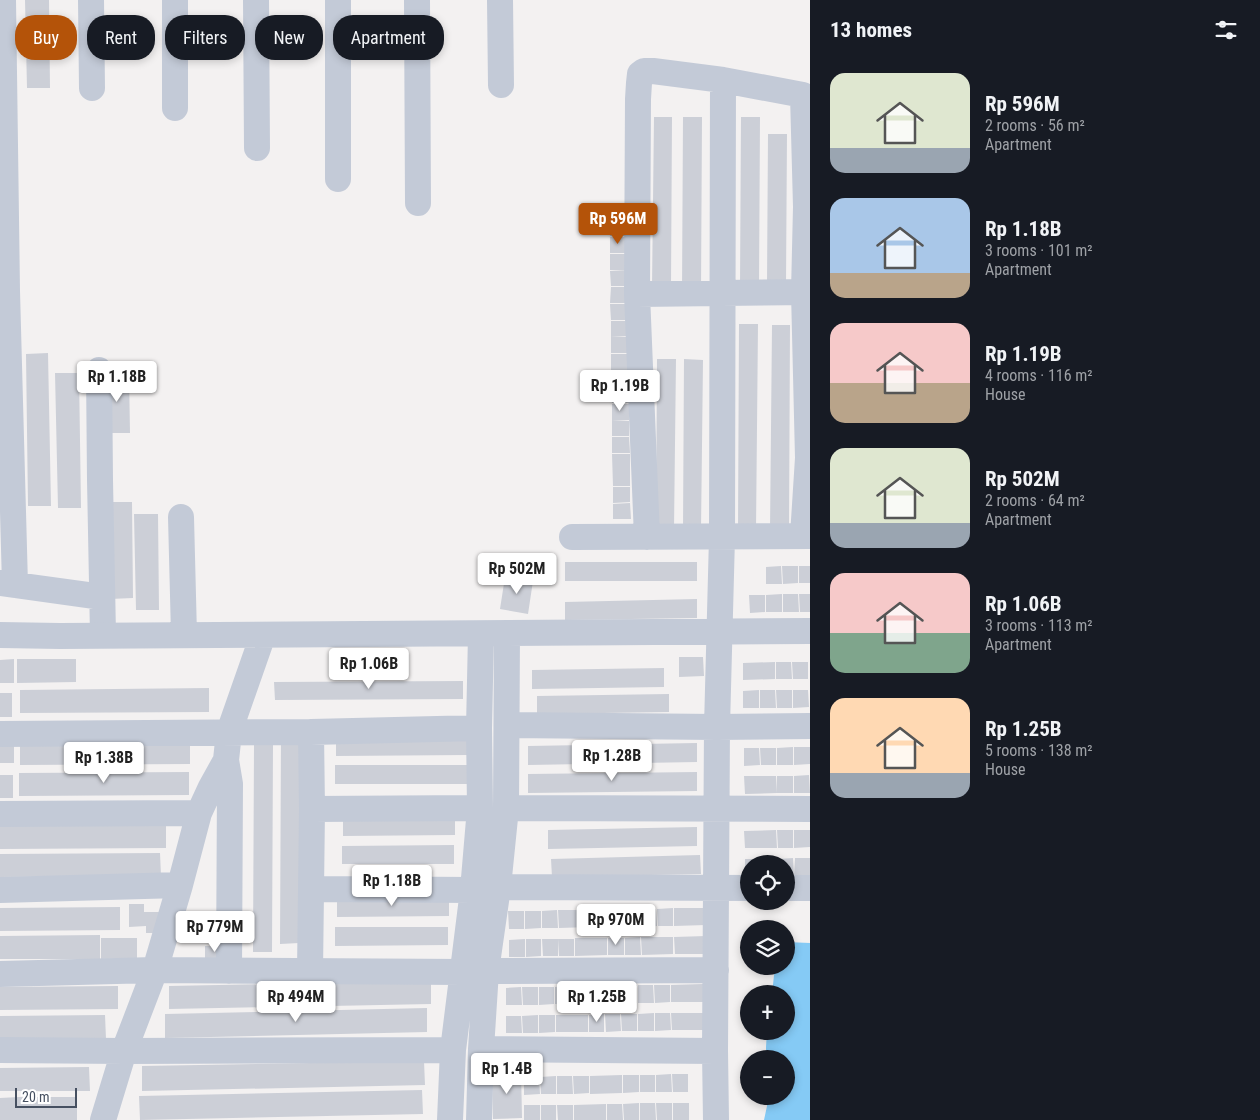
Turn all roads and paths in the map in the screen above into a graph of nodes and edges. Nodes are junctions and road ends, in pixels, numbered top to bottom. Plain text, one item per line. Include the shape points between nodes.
1 (4, 0) edge
2 (91, 0) edge
3 (175, 0) edge
4 (256, 0) edge
5 (338, 0) edge
6 (417, 0) edge
7 (500, 0) edge
8 (723, 80) junction
9 (501, 85) dead end
10 (92, 88) dead end
11 (807, 96) edge
12 (175, 108) dead end
13 (257, 148) dead end
14 (338, 179) dead end
15 (418, 203) dead end
16 (808, 207) edge
17 (3, 236) edge
18 (807, 292) edge
19 (722, 293) junction
20 (637, 294) junction
21 (99, 370) dead end
22 (808, 374) edge
23 (809, 458) edge
24 (181, 517) dead end
25 (807, 536) edge
26 (572, 537) dead end
27 (647, 537) junction
28 (722, 537) junction
29 (8, 584) edge
30 (102, 596) junction
31 (719, 632) junction
32 (810, 632) edge
33 (481, 634) junction
34 (507, 634) junction
35 (0, 635) edge
36 (103, 635) junction
37 (184, 635) junction
38 (263, 635) junction
39 (507, 725) junction
40 (810, 726) edge
41 (717, 727) junction
42 (479, 728) junction
43 (229, 732) junction
44 (311, 732) junction
45 (0, 734) edge
46 (226, 760) junction
47 (480, 808) junction
48 (506, 808) junction
49 (312, 809) junction
50 (810, 809) edge
51 (716, 810) junction
52 (199, 813) junction
53 (0, 814) edge
54 (180, 885) junction
55 (486, 888) junction
56 (716, 888) junction
57 (740, 888) edge
58 (795, 888) edge
59 (810, 888) edge
60 (311, 889) junction
61 (0, 890) edge
62 (154, 970) junction
63 (229, 970) junction
64 (716, 970) junction
65 (474, 971) junction
66 (310, 972) junction
67 (0, 974) edge
68 (481, 1049) junction
69 (0, 1050) edge
70 (453, 1050) junction
71 (124, 1051) junction
72 (715, 1051) junction
73 (103, 1120) edge
74 (450, 1120) edge
75 (479, 1120) edge
76 (716, 1120) edge

1 - 17 street
2 - 10 street
3 - 12 street
4 - 13 street
5 - 14 street
6 - 15 street
7 - 9 street
8 - 11 street
8 - 19 street
8 - 20 street via 653,71 640,74
11 - 16 street
16 - 18 street
17 - 29 street
18 - 19 street
18 - 22 street
19 - 20 street
19 - 28 street
20 - 27 street
21 - 30 street
22 - 23 street
23 - 25 street
24 - 37 street
25 - 28 street
26 - 27 street
27 - 28 street
28 - 31 street
29 - 30 street
30 - 36 street
31 - 32 street
31 - 34 street
31 - 41 street
33 - 34 street
33 - 38 street
33 - 42 street
34 - 39 street
35 - 36 street
36 - 37 street
37 - 38 street
38 - 43 street
39 - 41 street
39 - 48 street
40 - 41 street
41 - 51 street
42 - 44 street
42 - 47 street
43 - 44 street
43 - 45 street
43 - 46 street
44 - 49 street
46 - 52 street
46 - 63 street via 230,784
47 - 49 street
47 - 55 street
48 - 51 street
48 - 55 street
49 - 60 street
50 - 51 street
51 - 56 street
52 - 53 street
52 - 54 street
54 - 61 street
54 - 62 street
55 - 56 street
55 - 60 street
55 - 65 street
56 - 57 street
56 - 64 street
58 - 59 street
60 - 66 street
62 - 63 street
62 - 67 street
62 - 71 street
63 - 66 street
64 - 65 street
64 - 72 street
65 - 66 street
65 - 68 street
65 - 70 street
68 - 72 street
68 - 75 street
69 - 71 street
70 - 71 street
70 - 74 street
71 - 73 street
72 - 76 street

